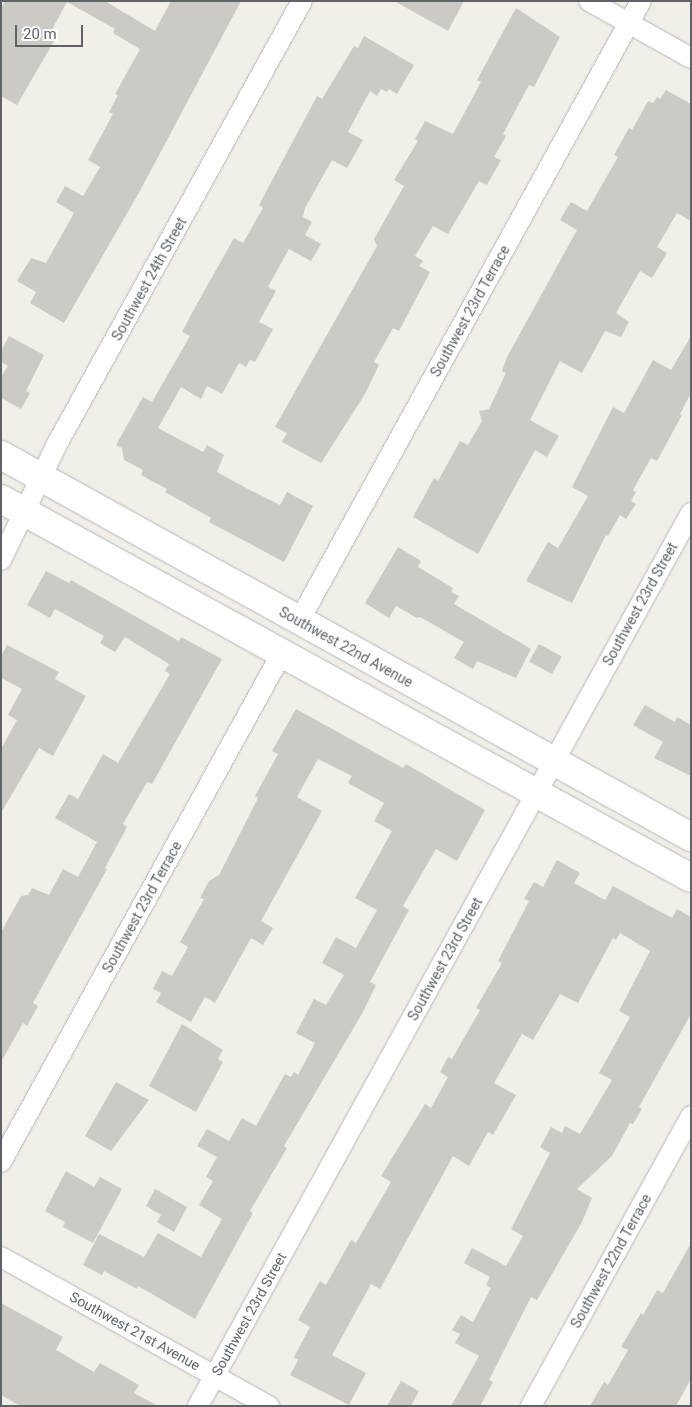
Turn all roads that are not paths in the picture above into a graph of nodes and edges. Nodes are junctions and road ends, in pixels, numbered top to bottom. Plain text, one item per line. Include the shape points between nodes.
1 (302, 1) edge
2 (590, 1) edge
3 (641, 1) edge
4 (630, 23) junction
5 (691, 58) edge
6 (1, 455) edge
7 (41, 477) junction
8 (1, 499) edge
9 (24, 512) junction
10 (691, 513) edge
11 (1, 560) edge
12 (299, 621) junction
13 (282, 653) junction
14 (554, 760) junction
15 (538, 793) junction
16 (691, 837) edge
17 (691, 878) edge
18 (691, 1116) edge
19 (1, 1162) edge
20 (1, 1256) edge
21 (215, 1376) junction
22 (198, 1406) edge
23 (269, 1406) edge
24 (531, 1406) edge

1 - 7 street, Southwest 24th Street
2 - 4 street
3 - 4 street, Southwest 23rd Terrace
4 - 5 street
4 - 12 street, Southwest 23rd Terrace
6 - 7 main road, Southwest 22nd Avenue
7 - 9 street, Southwest 24th Street
7 - 12 main road, Southwest 22nd Avenue
8 - 9 main road
9 - 11 street, Southwest 24th Street
9 - 13 main road
10 - 14 street, Southwest 23rd Street
12 - 13 main road
12 - 14 main road, Southwest 22nd Avenue
13 - 15 main road
13 - 19 street, Southwest 23rd Terrace
14 - 15 street, Southwest 23rd Street
14 - 16 main road, Southwest 22nd Avenue
15 - 17 main road
15 - 21 street, Southwest 23rd Street
18 - 24 street, Southwest 22nd Terrace
20 - 21 street, Southwest 21st Avenue
21 - 22 street, Southwest 23rd Street
21 - 23 street, Southwest 21st Avenue

